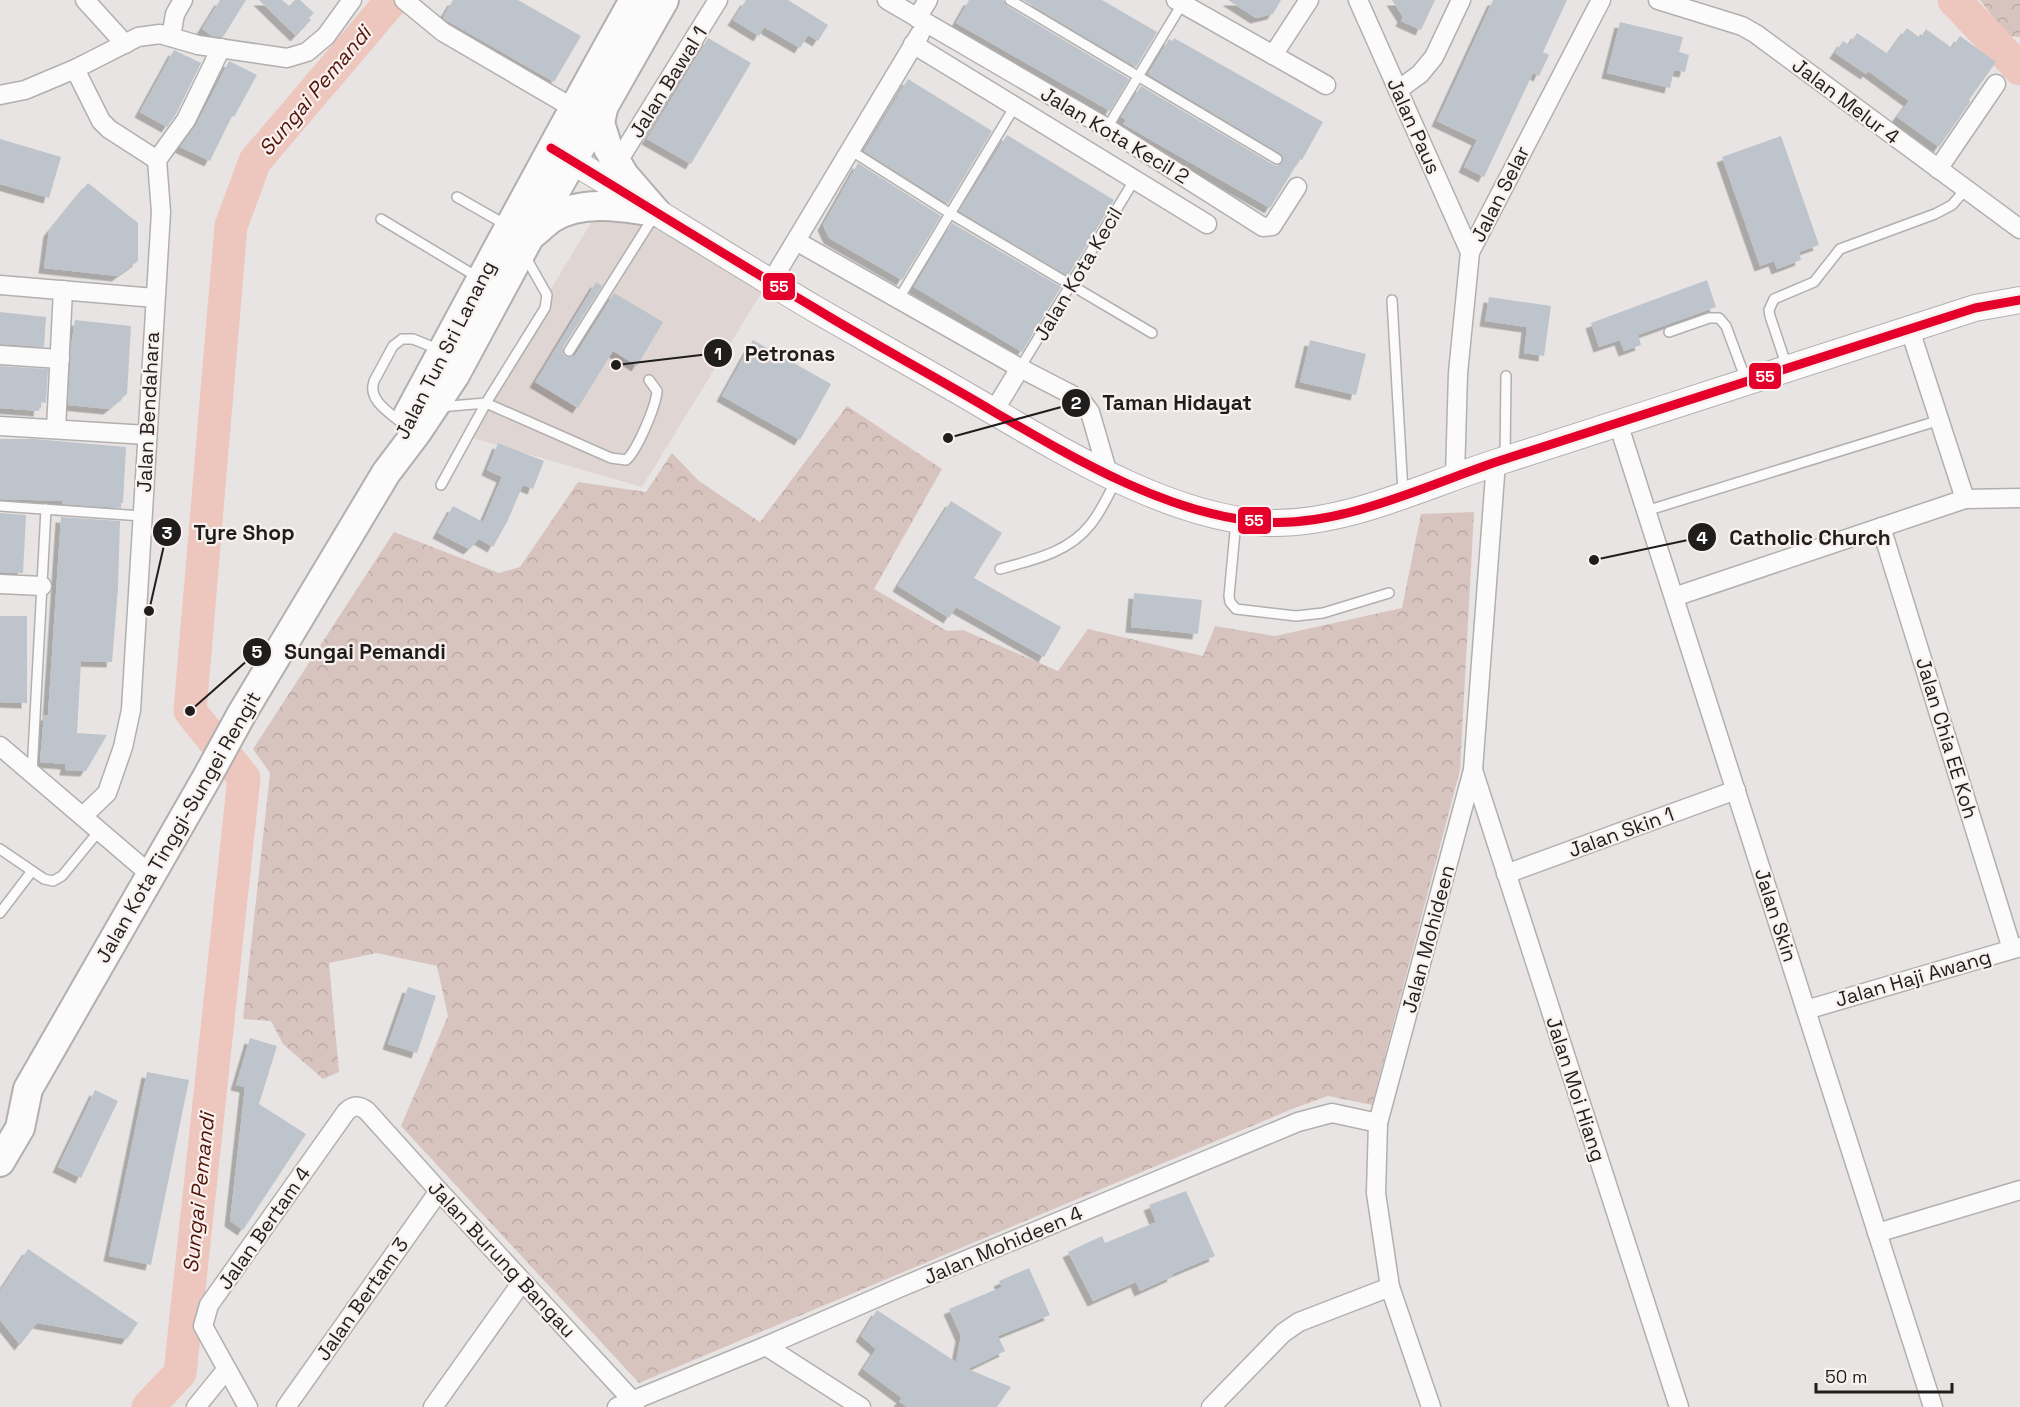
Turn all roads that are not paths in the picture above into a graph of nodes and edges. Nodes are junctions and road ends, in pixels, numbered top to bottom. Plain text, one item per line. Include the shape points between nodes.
1 (85, 0) edge
2 (183, 0) edge
3 (352, 0) edge
4 (404, 0) edge
5 (634, 0) edge
6 (664, 0) edge
7 (718, 0) edge
8 (887, 0) edge
9 (928, 0) edge
10 (1010, 0) edge
11 (1309, 0) edge
12 (1358, 0) edge
13 (1461, 0) edge
14 (1601, 0) edge
15 (1658, 0) edge
16 (1179, 2) edge
17 (922, 20) junction
18 (171, 37) junction
19 (125, 44) junction
20 (913, 44) junction
21 (221, 48) junction
22 (1274, 56) junction
23 (75, 69) junction
24 (1138, 76) junction
25 (1996, 84) dead end
26 (1326, 85) dead end
27 (1398, 90) junction
28 (0, 95) edge
29 (604, 105) junction
30 (1015, 106) junction
31 (573, 108) junction
32 (1107, 128) junction
33 (850, 150) junction
34 (562, 155) junction
35 (1277, 159) dead end
36 (157, 160) junction
37 (618, 163) junction
38 (1938, 169) junction
39 (1135, 179) junction
40 (1297, 187) dead end
41 (1965, 190) junction
42 (457, 197) dead end
43 (656, 212) junction
44 (951, 214) junction
45 (381, 219) dead end
46 (1207, 224) dead end
47 (2020, 230) edge
48 (521, 238) junction
49 (796, 241) junction
50 (1470, 252) junction
51 (481, 279) junction
52 (771, 282) junction
53 (0, 285) edge
54 (1071, 286) junction
55 (63, 290) junction
56 (155, 298) junction
57 (898, 300) junction
58 (1392, 300) dead end
59 (2020, 300) edge
60 (1910, 330) junction
61 (1669, 332) dead end
62 (1152, 333) dead end
63 (443, 351) junction
64 (569, 351) dead end
65 (0, 355) edge
66 (60, 359) junction
67 (1020, 368) junction
68 (1788, 369) junction
69 (1506, 376) dead end
70 (649, 380) dead end
71 (1747, 382) junction
72 (486, 403) junction
73 (432, 408) junction
74 (994, 411) junction
75 (1940, 420) junction
76 (1618, 423) junction
77 (403, 424) junction
78 (0, 426) edge
79 (56, 429) junction
80 (147, 435) junction
81 (1500, 461) junction
82 (386, 473) junction
83 (1113, 476) junction
84 (1455, 476) junction
85 (441, 485) dead end
86 (1403, 495) junction
87 (2020, 498) edge
88 (1965, 500) junction
89 (0, 506) edge
90 (46, 509) junction
91 (1646, 511) junction
92 (142, 516) junction
93 (1237, 519) junction
94 (1881, 527) junction
95 (1000, 569) dead end
96 (0, 584) edge
97 (42, 586) junction
98 (1389, 593) dead end
99 (1674, 597) junction
100 (0, 746) edge
101 (1473, 770) junction
102 (32, 773) junction
103 (1736, 790) junction
104 (83, 816) junction
105 (99, 831) junction
106 (0, 849) edge
107 (32, 871) junction
108 (1506, 874) junction
109 (151, 875) junction
110 (0, 912) edge
111 (2016, 948) edge
112 (1806, 1010) junction
113 (28, 1089) junction
114 (367, 1111) joint
115 (0, 1115) edge
116 (1378, 1123) junction
117 (0, 1162) edge
118 (2020, 1190) edge
119 (439, 1191) junction
120 (1877, 1233) junction
121 (522, 1282) junction
122 (1390, 1287) junction
123 (766, 1346) junction
124 (226, 1370) junction
125 (628, 1405) edge
126 (196, 1407) edge
127 (249, 1407) edge
128 (286, 1407) edge
129 (433, 1407) edge
130 (861, 1407) edge
131 (1211, 1407) edge
132 (1431, 1407) edge
133 (1679, 1407) edge
134 (1933, 1407) edge

1 - 19 street
2 - 18 street via 175,14
3 - 21 street via 326,36 307,52 287,58
4 - 31 street via 443,32
5 - 31 main road, Jalan Tun Sri Lanang
6 - 29 main road, Jalan Tun Sri Lanang
7 - 37 street, Jalan Bawal 1
8 - 17 street, Jalan Kota Kecil 2
9 - 17 street
10 - 24 lane
11 - 22 street
12 - 27 street, Jalan Paus
13 - 27 street via 1434,57 1420,74
14 - 50 street, Jalan Selar
15 - 38 street, Jalan Melur 4 via 1756,34
16 - 22 street
16 - 24 lane
17 - 20 street
17 - 32 street, Jalan Kota Kecil 2
18 - 19 street via 138,37
18 - 21 street
19 - 23 street
20 - 30 street
20 - 33 street
21 - 36 street via 186,120
22 - 26 street
23 - 28 street via 25,90
23 - 36 street via 101,121
24 - 32 lane
24 - 35 lane
25 - 38 street
27 - 50 street, Jalan Paus
29 - 34 main road, Jalan Tun Sri Lanang
29 - 37 main road via 600,123
30 - 39 street
30 - 44 lane
31 - 34 main road, Jalan Tun Sri Lanang
32 - 40 street, Jalan Kota Kecil 2 via 1266,228 1272,226
33 - 44 lane
33 - 49 street
34 - 43 street
34 - 48 main road, Jalan Tun Sri Lanang
36 - 56 street, Jalan Bendahara via 161,212
37 - 43 main road
38 - 41 street, Jalan Melur 4
39 - 46 street
39 - 54 lane, Jalan Kota Kecil
41 - 47 street, Jalan Melur 4
41 - 68 lane via 1952,205 1935,214 1840,249 1814,282 1774,299 1770,316
42 - 48 lane
43 - 48 main road via 608,205 573,210
43 - 52 street
43 - 64 lane
44 - 54 lane
44 - 57 lane
45 - 51 lane
48 - 51 main road, Jalan Tun Sri Lanang
48 - 72 lane via 547,304
48 - 73 main road, Jalan Tun Sri Lanang via 455,375
49 - 52 street
49 - 57 street
50 - 84 street, Jalan Selar via 1458,372
51 - 63 main road, Jalan Tun Sri Lanang
52 - 74 street
53 - 55 street
54 - 62 lane
54 - 67 lane, Jalan Kota Kecil
55 - 56 street
55 - 66 street
56 - 80 street, Jalan Bendahara
57 - 67 street
58 - 86 lane
59 - 60 street via 1975,308
60 - 68 street
60 - 75 street
61 - 71 lane via 1719,318 1726,326
63 - 77 main road, Jalan Tun Sri Lanang
63 - 77 lane via 414,339 402,339 393,346 372,387 374,397
65 - 66 street
66 - 79 street
67 - 74 street
67 - 83 street via 1080,399 1090,412
68 - 71 street
69 - 81 lane
70 - 72 lane via 657,391 656,404 633,452 623,460
71 - 76 street
72 - 73 lane
72 - 85 lane
73 - 82 main road, Jalan Tun Sri Lanang
74 - 83 street
75 - 88 street
75 - 91 lane
76 - 81 street
76 - 91 street, Jalan Skin
77 - 82 main road, Jalan Tun Sri Lanang
78 - 79 street
79 - 80 street
80 - 92 street, Jalan Bendahara
81 - 84 street
81 - 101 street, Jalan Mohideen
82 - 109 main road, Jalan Kota Tinggi-Sungei Rengit via 241,715
83 - 93 street via 1178,503
83 - 95 lane via 1091,524 1072,542
84 - 86 street
86 - 93 street via 1329,518 1267,523
87 - 88 street
88 - 94 street
89 - 90 lane
90 - 92 lane
90 - 97 lane
91 - 99 street, Jalan Skin
92 - 104 street, Jalan Bendahara via 130,710 123,747 107,793
93 - 98 lane via 1229,596 1236,609 1296,616 1323,613
94 - 99 street
94 - 111 street, Jalan Chia EE Koh
96 - 97 street
97 - 102 lane
99 - 103 street, Jalan Skin
100 - 102 street
101 - 108 street, Jalan Moi Hiang
101 - 116 street, Jalan Mohideen
102 - 104 street
103 - 108 street, Jalan Skin 1
103 - 112 street, Jalan Skin
104 - 105 street
105 - 107 lane via 58,879 48,880
105 - 109 street
106 - 107 lane
107 - 110 lane
108 - 133 street, Jalan Moi Hiang
109 - 113 main road, Jalan Kota Tinggi-Sungei Rengit
111 - 112 street, Jalan Haji Awang
112 - 120 street, Jalan Skin
113 - 115 main road, Jalan Kota Tinggi-Sungei Rengit
113 - 117 main road, Jalan Kota Tinggi-Sungei Rengit via 20,1128
114 - 119 street, Jalan Burung Bangau
114 - 124 street, Jalan Bertam 4 via 356,1106 346,1112 209,1305 204,1326
116 - 122 street, Jalan Mohideen via 1376,1193
116 - 123 street, Jalan Mohideen 4 via 1332,1113 1298,1122
118 - 120 street
119 - 121 street, Jalan Burung Bangau
119 - 128 street, Jalan Bertam 3
120 - 134 street, Jalan Skin
121 - 125 street, Jalan Burung Bangau
121 - 129 street
122 - 131 street via 1299,1322 1277,1338
122 - 132 street, Jalan Mohideen
123 - 125 street, Jalan Mohideen 4
123 - 130 street
124 - 126 street
124 - 127 street

